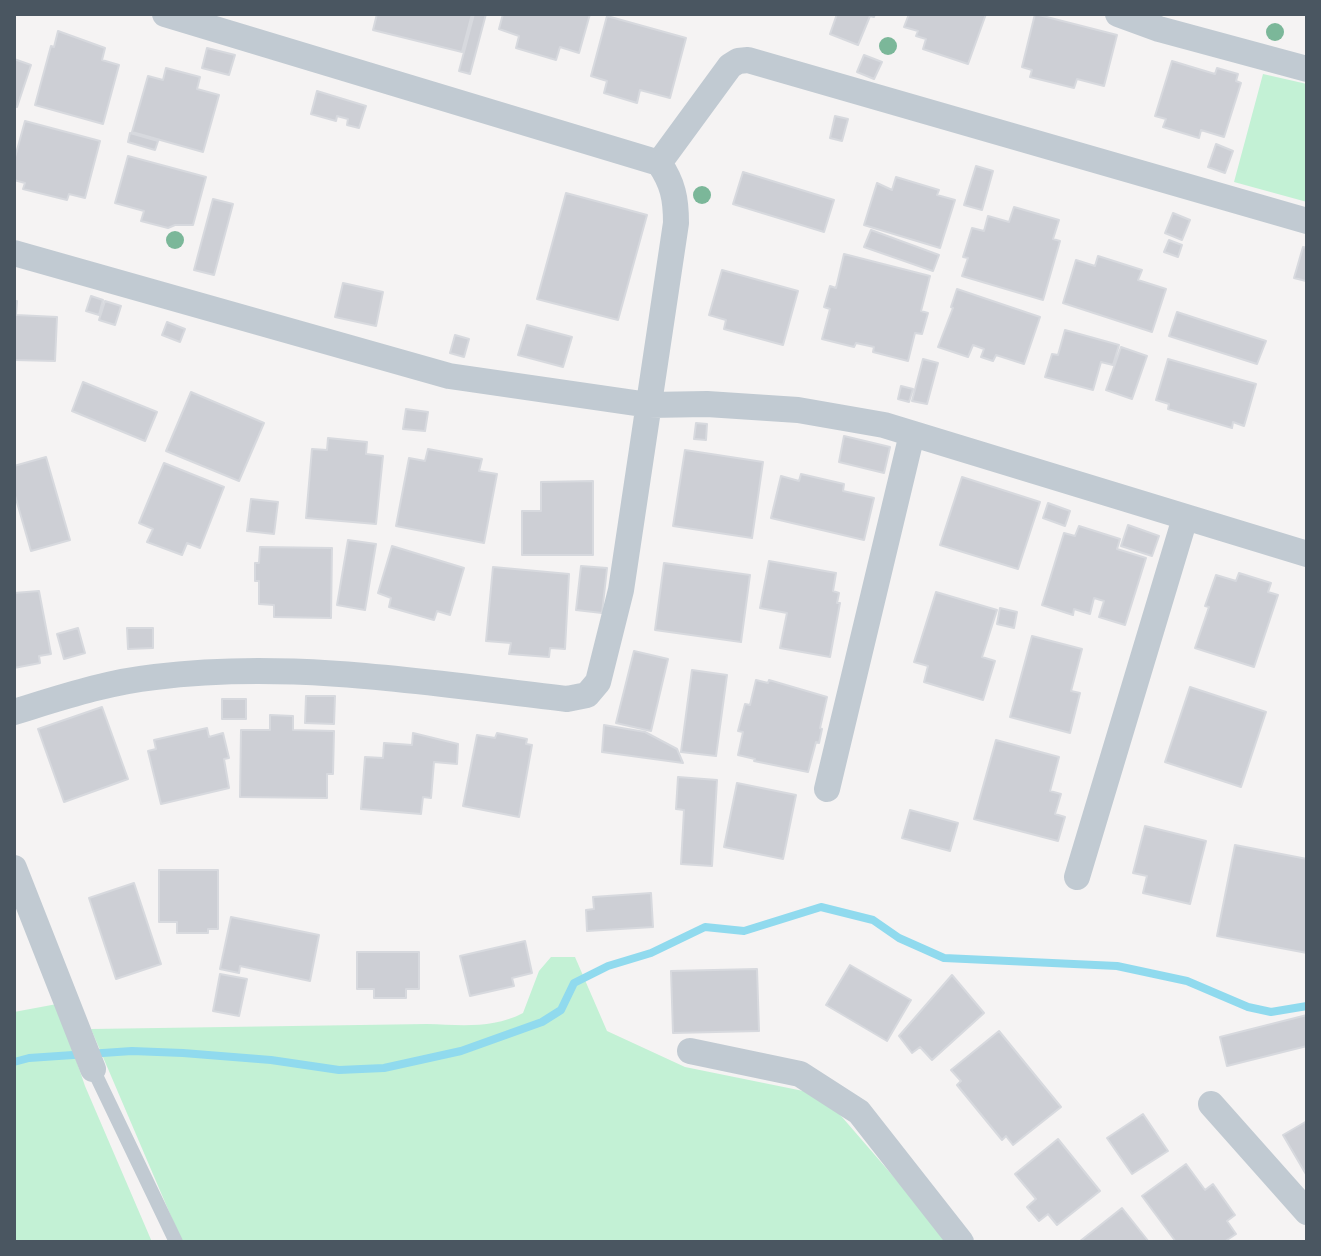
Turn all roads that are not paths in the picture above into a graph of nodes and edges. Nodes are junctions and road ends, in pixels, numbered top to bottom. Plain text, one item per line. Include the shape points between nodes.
1 (165, 14) edge
2 (1118, 14) edge
3 (1307, 69) edge
4 (659, 163) junction
5 (1307, 221) edge
6 (14, 253) edge
7 (649, 405) junction
8 (912, 434) junction
9 (1185, 518) junction
10 (1307, 554) edge
11 (14, 712) edge
12 (827, 789) dead end
13 (14, 868) edge
14 (1077, 877) dead end
15 (690, 1051) dead end
16 (93, 1069) joint
17 (1211, 1104) dead end
18 (1307, 1212) edge
19 (176, 1242) edge
20 (961, 1242) edge

1 - 4 street
2 - 3 street
4 - 5 street via 730,66 748,60
4 - 7 street via 676,196 676,223
6 - 7 street via 449,376
7 - 8 street via 798,410
7 - 11 street via 621,590 598,682 587,695 567,699 352,675 245,670 154,677
8 - 9 street
8 - 12 street
9 - 10 street
9 - 14 street
13 - 16 street
15 - 20 street via 800,1074 859,1112
16 - 19 lane
17 - 18 street

